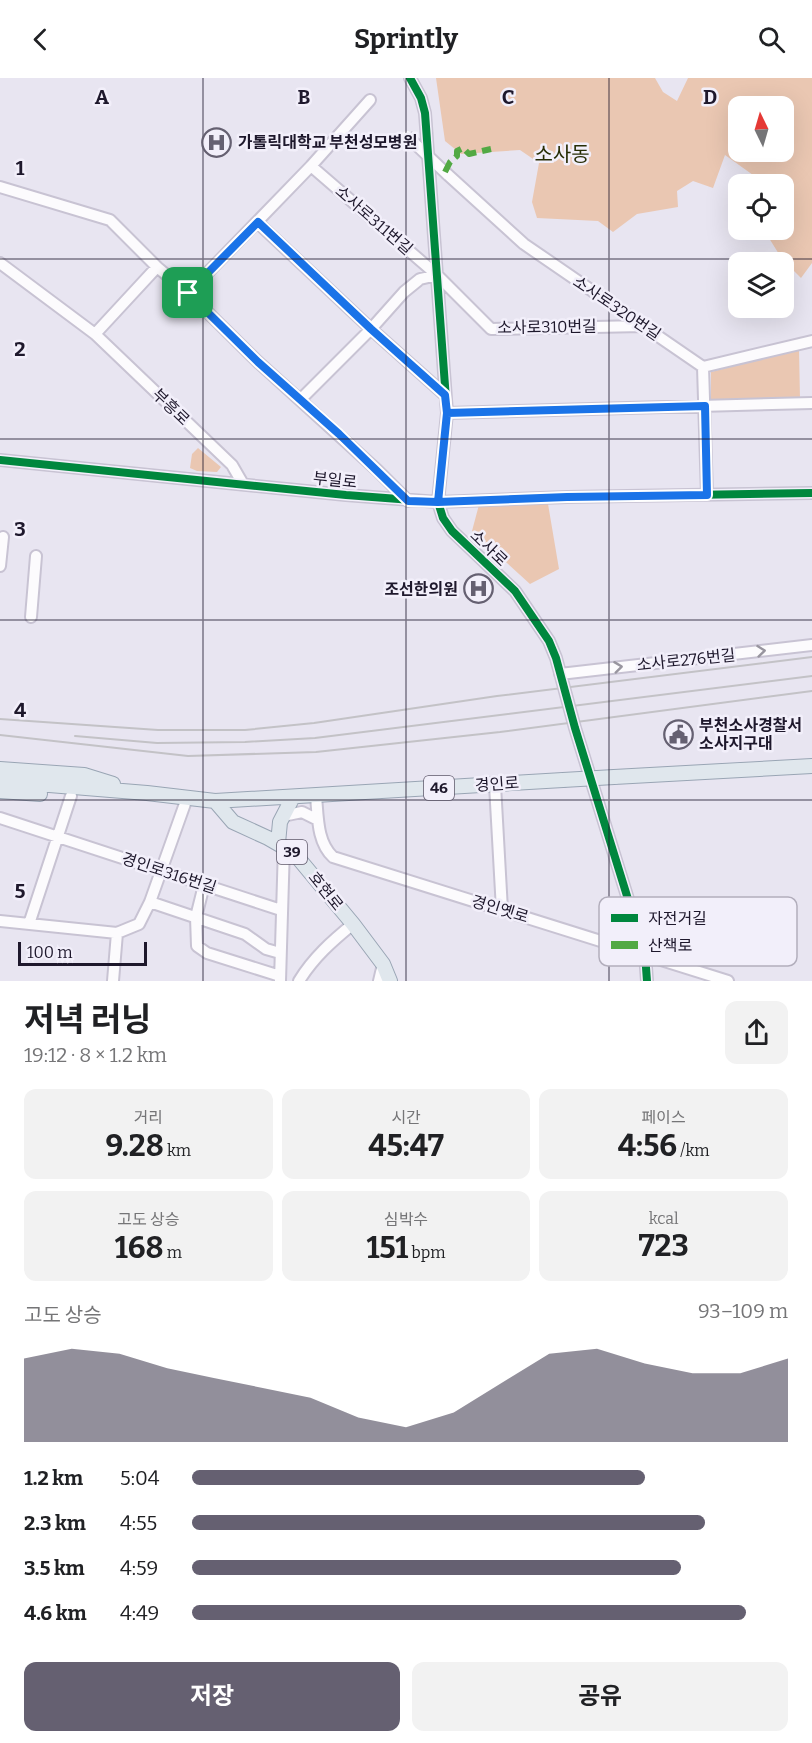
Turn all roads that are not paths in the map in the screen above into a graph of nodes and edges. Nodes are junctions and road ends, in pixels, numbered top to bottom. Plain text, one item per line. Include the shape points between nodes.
1 (410, 78) edge
2 (370, 100) dead end
3 (407, 136) dead end
4 (311, 166) junction
5 (0, 187) edge
6 (258, 222) junction
7 (0, 263) edge
8 (157, 267) junction
9 (437, 275) junction
10 (188, 293) junction
11 (643, 326) junction
12 (371, 329) junction
13 (95, 334) junction
14 (812, 341) edge
15 (703, 367) junction
16 (445, 395) junction
17 (301, 399) junction
18 (812, 403) edge
19 (705, 406) junction
20 (447, 413) junction
21 (0, 460) edge
22 (243, 484) junction
23 (812, 493) edge
24 (707, 495) junction
25 (408, 501) junction
26 (438, 502) junction
27 (3, 537) dead end
28 (36, 556) dead end
29 (0, 566) edge
30 (31, 617) dead end
31 (812, 645) edge
32 (560, 674) junction
33 (812, 766) edge
34 (0, 769) edge
35 (0, 779) edge
36 (495, 785) junction
37 (120, 786) junction
38 (0, 791) edge
39 (147, 793) junction
40 (71, 796) junction
41 (316, 796) junction
42 (293, 797) junction
43 (187, 798) junction
44 (215, 801) junction
45 (283, 816) junction
46 (0, 818) edge
47 (318, 819) junction
48 (57, 837) junction
49 (281, 844) junction
50 (162, 870) junction
51 (204, 885) junction
52 (628, 897) edge
53 (150, 902) junction
54 (281, 910) junction
55 (502, 910) junction
56 (196, 917) junction
57 (0, 921) edge
58 (29, 924) junction
59 (353, 924) junction
60 (117, 933) junction
61 (599, 940) edge
62 (280, 953) junction
63 (383, 964) junction
64 (646, 966) edge
65 (682, 966) edge
66 (280, 979) edge
67 (113, 981) edge
68 (299, 981) edge
69 (379, 981) edge
70 (390, 981) edge
71 (647, 981) edge
72 (728, 981) edge

1 - 9 street via 425,113
2 - 4 street
3 - 11 street, 소사로320번길, bridge via 524,244
4 - 6 street
4 - 9 street, 소사로311번길
5 - 8 street via 110,220
6 - 10 street
6 - 12 street
7 - 13 street, 부흥로
8 - 10 street
8 - 13 street
9 - 11 street, 소사로310번길 via 491,329
9 - 12 street via 420,279 404,292
9 - 16 street
10 - 17 street
11 - 15 street, 소사로320번길
12 - 16 street
12 - 17 street
13 - 22 street, 부흥로 via 232,465
14 - 15 street
15 - 19 street
16 - 20 street
17 - 25 street
18 - 19 street
19 - 20 street
19 - 24 street
20 - 26 street
21 - 22 street, 부일로
22 - 25 street, 부일로
23 - 24 street, 부일로
24 - 26 street, 부일로
25 - 26 street, 부일로
26 - 32 street, 소사로 via 452,531 515,591 537,622 549,641
27 - 29 street
28 - 30 street
32 -> 31 street, 소사로276번길
32 - 52 street, 소사로
33 - 36 main road, 경인로 / 46, bridge
34 - 37 main road, 경인로 via 84,776
35 - 37 street
35 - 39 main road, 경인로
36 - 41 main road, 경인로 / 46
36 - 55 street
37 - 39 main road, 경인로
38 - 40 main road, 경인로
39 - 40 main road, 경인로 via 110,799
39 - 43 main road, 경인로
40 - 48 street
41 - 42 main road, 경인로 / 46
41 - 47 street, 경인옛로
42 - 44 main road, 경인로 / 46
42 - 45 main road
43 - 44 main road, 경인로
43 - 50 street
44 - 49 main road, 호현로 / 39 via 233,822
45 - 47 street via 302,812
45 - 49 main road via 278,832
46 - 48 street
47 - 55 street, 경인옛로 via 323,843 333,857
48 - 50 street, 경인로316번길
48 - 58 street
49 - 54 street
49 - 59 main road, 호현로 / 39 via 294,853
50 - 51 street, 경인로316번길
50 - 53 street
51 - 54 street, 경인로316번길
51 - 56 street
53 - 56 street
53 - 60 street via 139,924
54 - 62 street
55 - 61 street, 경인옛로
56 - 62 street via 244,934
56 - 66 street via 197,946
57 - 58 street
58 - 60 street
59 - 63 main road, 호현로 / 39
59 - 68 street via 318,954
60 - 67 street
62 - 66 street
63 - 69 street
63 - 70 main road, 호현로 / 39
64 - 71 street, 소사로
65 - 72 street, 경인옛로

